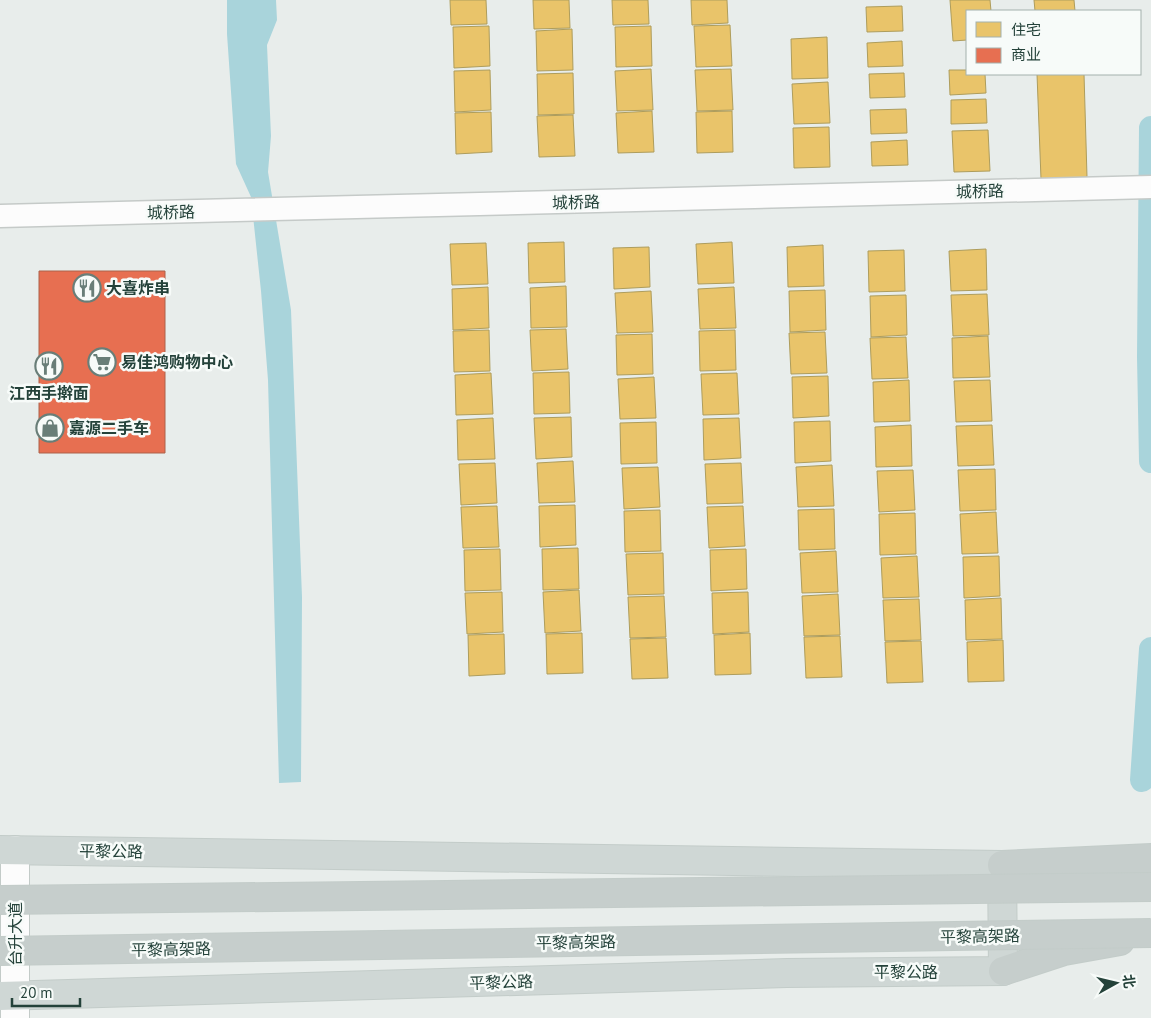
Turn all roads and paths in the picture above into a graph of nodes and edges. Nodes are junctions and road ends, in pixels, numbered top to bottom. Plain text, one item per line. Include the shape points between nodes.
1 (1151, 187) edge
2 (0, 216) edge
3 (8, 850) edge
4 (1151, 858) edge
5 (1002, 865) junction
6 (1151, 887) edge
7 (0, 900) edge
8 (1151, 934) edge
9 (0, 951) edge
10 (1003, 971) junction
11 (10, 1004) edge

1 - 2 street, 城桥路
3 - 5 main road, 平黎公路
3 - 11 main road, 台升大道
4 - 5 highway, 平黎公路
5 - 10 main road
6 - 7 highway, bridge
8 - 9 highway, 平黎高架路, bridge
8 - 10 highway, 平黎公路 via 1064,951
10 - 11 main road, 平黎公路 via 787,973

